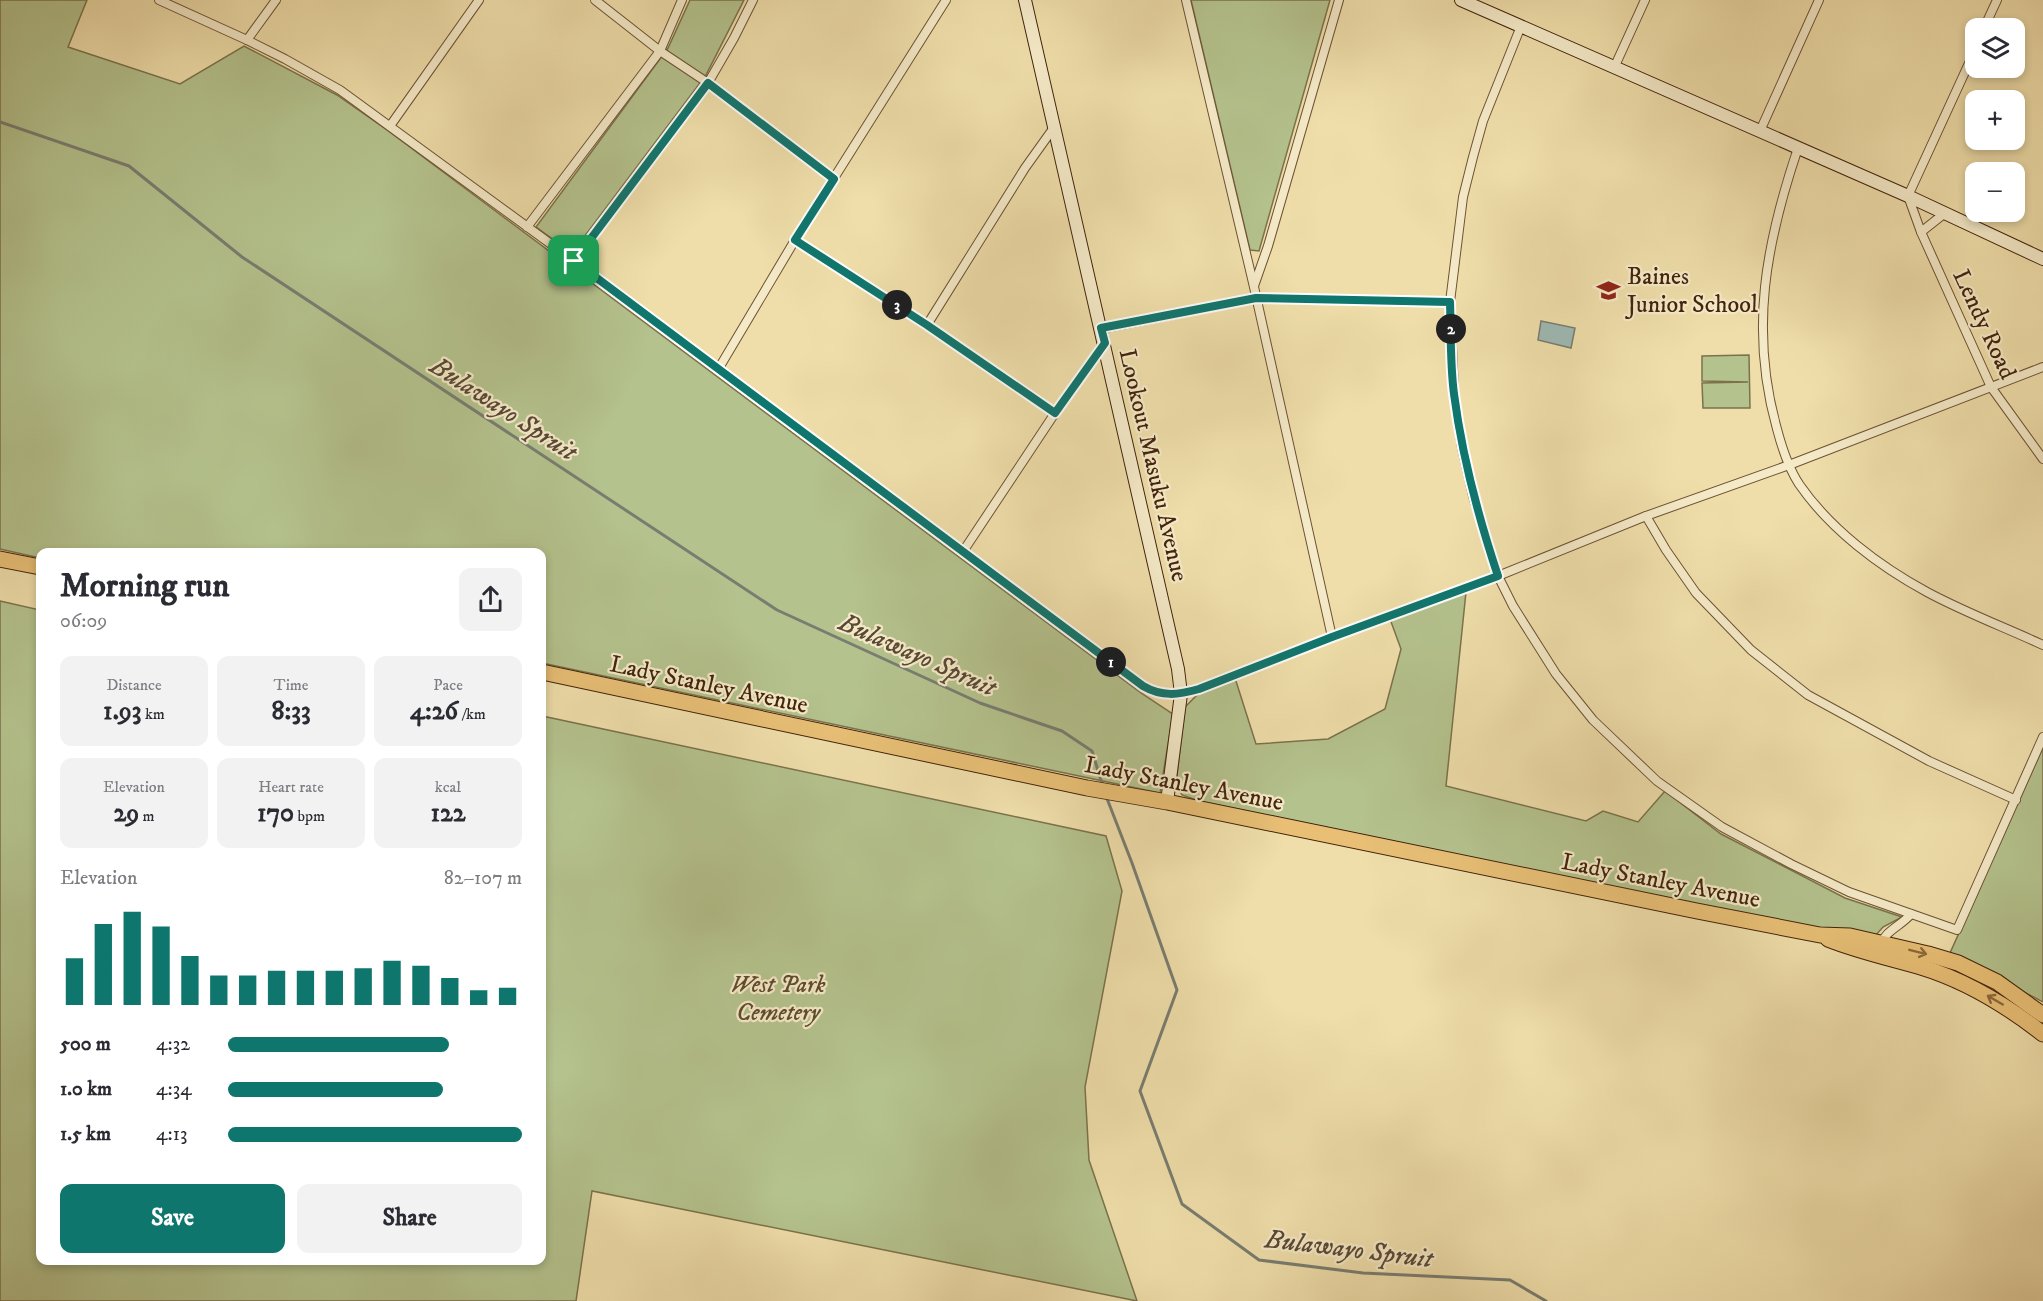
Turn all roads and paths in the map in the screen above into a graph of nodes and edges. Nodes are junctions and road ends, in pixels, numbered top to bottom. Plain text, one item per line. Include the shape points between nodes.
1 (161, 0) edge
2 (276, 0) edge
3 (478, 0) edge
4 (595, 0) edge
5 (682, 0) edge
6 (753, 0) edge
7 (946, 0) edge
8 (1025, 0) edge
9 (1186, 0) edge
10 (1339, 0) edge
11 (1461, 0) edge
12 (1645, 0) edge
13 (1819, 0) edge
14 (1997, 0) edge
15 (1989, 18) edge
16 (1521, 26) junction
17 (247, 40) junction
18 (660, 51) junction
19 (1614, 68) junction
20 (1965, 72) edge
21 (708, 83) junction
22 (390, 126) junction
23 (1055, 126) junction
24 (1760, 132) junction
25 (1798, 148) junction
26 (834, 179) junction
27 (1908, 196) junction
28 (1945, 213) junction
29 (527, 227) junction
30 (1921, 232) junction
31 (795, 240) junction
32 (2043, 259) edge
33 (574, 261) junction
34 (1254, 286) junction
35 (1256, 298) junction
36 (1450, 302) junction
37 (927, 325) junction
38 (1101, 328) junction
39 (1105, 343) junction
40 (2043, 367) edge
41 (719, 369) junction
42 (1990, 387) junction
43 (1055, 413) junction
44 (2043, 459) edge
45 (1789, 465) junction
46 (1646, 516) junction
47 (963, 550) junction
48 (0, 559) edge
49 (36, 566) edge
50 (1498, 576) junction
51 (1332, 637) junction
52 (2043, 645) edge
53 (546, 673) edge
54 (1181, 694) junction
55 (2043, 737) edge
56 (2016, 800) junction
57 (1167, 802) junction
58 (1911, 915) junction
59 (1880, 949) junction
60 (2043, 1015) edge
61 (2043, 1034) edge

1 - 17 street
2 - 17 street
3 - 22 street
4 - 18 street
5 - 18 street
6 - 21 street
7 - 26 street
8 - 23 street, Lookout Masuku Avenue
9 - 34 street
10 - 34 street
11 - 16 street
12 - 19 street
13 - 24 street
14 - 15 street
16 - 19 street
16 - 36 street via 1483,121 1462,197
17 - 22 street via 340,90
18 - 21 street
18 - 29 street
19 - 24 street
20 - 27 street
21 - 26 street
21 - 33 street
22 - 29 street
23 - 37 street
23 - 38 street, Lookout Masuku Avenue
24 - 25 street
25 - 27 street
25 - 45 street via 1782,195 1763,287 1766,370 1772,411
26 - 31 street
27 - 28 street
27 - 30 street, Lendy Road
28 - 30 street
28 - 32 street
29 - 33 street
30 - 42 street, Lendy Road
31 - 37 street
31 - 41 street
33 - 41 street
34 - 35 street
35 - 36 street
35 - 38 street
35 - 51 street
36 - 50 street via 1454,391 1462,448
37 - 43 street
38 - 39 street, Lookout Masuku Avenue
39 - 43 street
39 - 54 street, Lookout Masuku Avenue
40 - 42 street
41 - 47 street
42 - 44 street, Lendy Road
42 - 45 street
43 - 47 street
45 - 46 street
45 - 52 street via 1799,484 1824,513 1879,561 1925,591
46 - 50 street
46 - 56 street via 1696,592 1751,650 1808,695 1929,761
47 - 54 street via 1143,686 1153,692
48 - 49 highway
50 - 51 street
50 - 58 street via 1556,674 1593,720 1657,781 1722,826 1791,864 1849,892
51 - 54 street
53 - 57 highway, Lady Stanley Avenue
54 - 57 street, Lookout Masuku Avenue
55 - 56 street
56 - 58 street via 1957,930
57 - 59 highway, Lady Stanley Avenue via 1820,935 1850,936
58 - 59 street via 1885,934
59 -> 60 highway, Lady Stanley Avenue via 1958,963 1997,982
61 -> 59 highway, Lady Stanley Avenue via 1980,991

